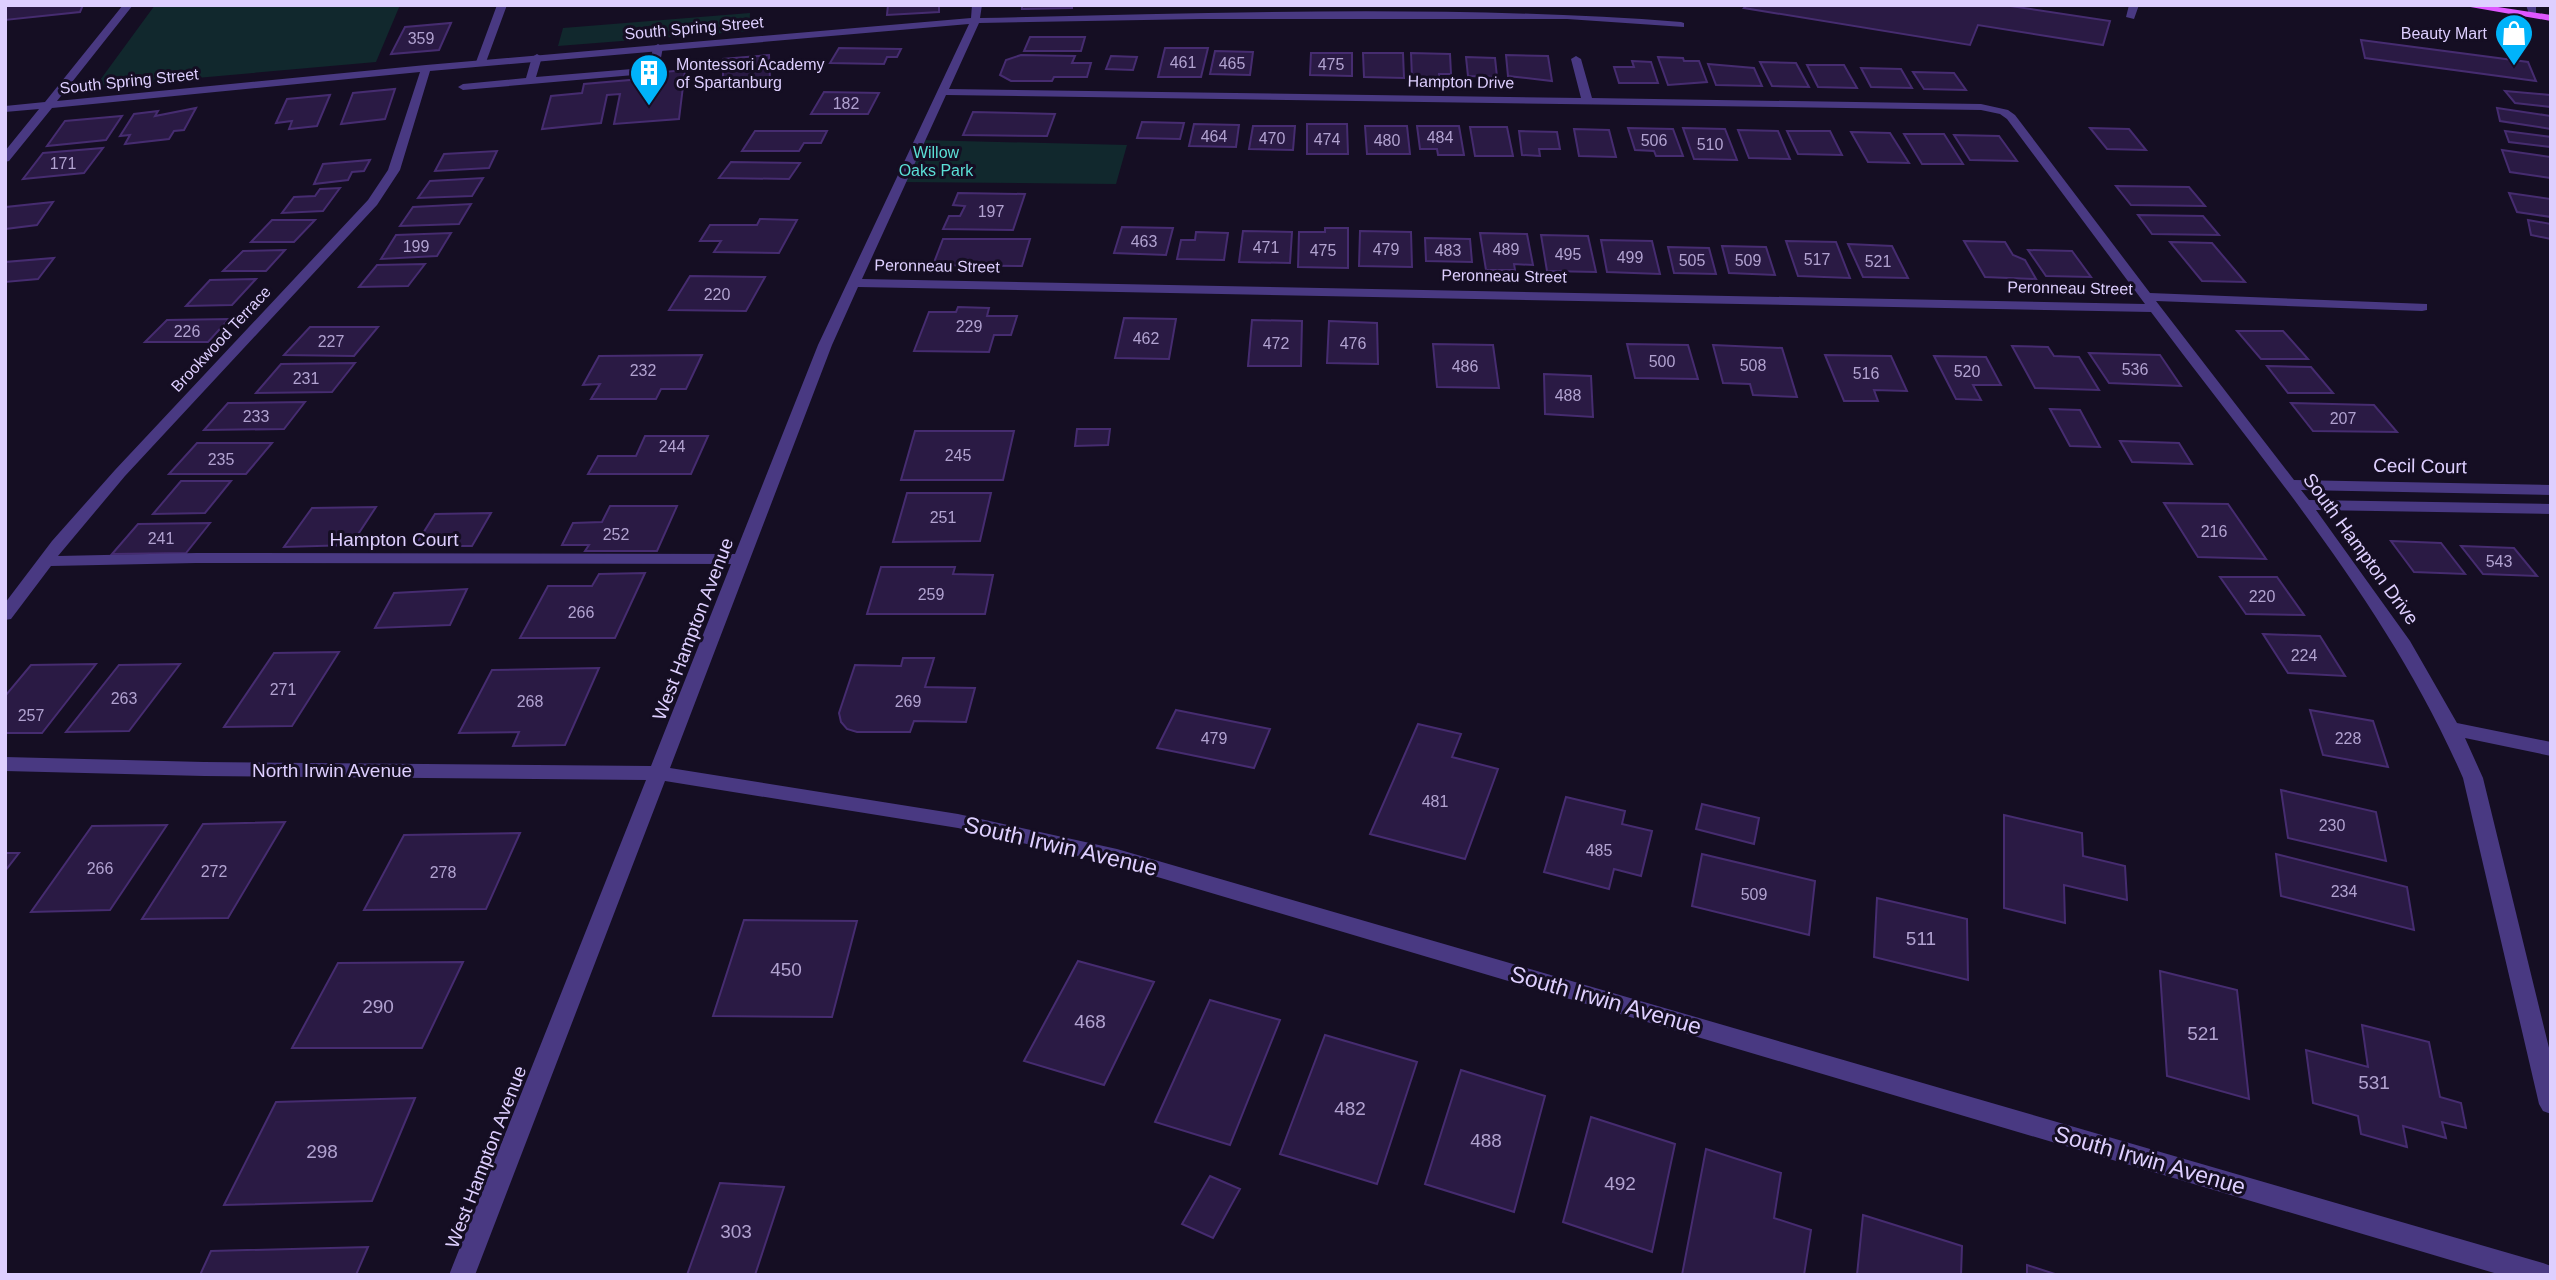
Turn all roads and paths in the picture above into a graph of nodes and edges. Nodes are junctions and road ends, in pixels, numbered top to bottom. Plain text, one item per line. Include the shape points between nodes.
1 (128, 5) edge
2 (502, 5) edge
3 (2134, 5) edge
4 (2464, 5) edge
5 (2532, 10) edge
6 (1568, 11) edge
7 (976, 13) edge
8 (2131, 17) dead end
9 (2551, 18) edge
10 (1681, 25) dead end
11 (658, 47) junction
12 (537, 57) junction
13 (1576, 59) dead end
14 (481, 62) junction
15 (426, 68) junction
16 (530, 80) junction
17 (463, 87) dead end
18 (941, 92) junction
19 (1587, 99) junction
20 (51, 104) junction
21 (1981, 107) joint
22 (5, 109) edge
23 (5, 159) edge
24 (852, 283) junction
25 (2150, 302) junction
26 (2422, 307) dead end
27 (2289, 485) junction
28 (2551, 491) edge
29 (2304, 505) junction
30 (2551, 509) edge
31 (743, 559) junction
32 (46, 561) junction
33 (5, 615) edge
34 (2453, 729) junction
35 (2551, 749) edge
36 (5, 764) edge
37 (659, 772) junction
38 (2551, 1104) edge
39 (462, 1275) edge
40 (2543, 1275) edge

1 - 20 street
2 - 14 street
3 - 8 street
4 - 5 main road
5 - 9 main road
6 - 7 street, South Spring Street via 1201,16
6 - 10 street, South Spring Street
7 - 11 street, South Spring Street
7 - 18 street, West Hampton Avenue
11 - 12 street, South Spring Street
11 - 16 street via 656,61 634,72
12 - 14 street, South Spring Street
12 - 16 street
13 - 19 street
14 - 15 street, South Spring Street
15 - 20 street, South Spring Street
15 - 32 street, Brookwood Terrace via 394,170 373,202 120,472
16 - 17 street
18 - 19 street, Hampton Drive
18 - 24 street, West Hampton Avenue
19 - 21 street, Hampton Drive
20 - 22 street, South Spring Street
20 - 23 street
21 - 25 street, South Hampton Drive via 2011,117
24 - 25 street, Peronneau Street
24 - 31 street, West Hampton Avenue
25 - 26 street, Peronneau Street
25 - 27 street, South Hampton Drive
27 - 28 street, Cecil Court
27 - 29 street, South Hampton Drive
29 - 30 street
29 - 34 street, South Hampton Drive via 2381,608
31 - 32 street, Hampton Court
31 - 37 street, West Hampton Avenue
32 - 33 street, Brookwood Terrace
34 - 35 street
34 - 38 street, South Hampton Drive via 2473,778
36 - 37 street, North Irwin Avenue
37 - 39 street, West Hampton Avenue
37 - 40 street, South Irwin Avenue via 958,821 1117,857

